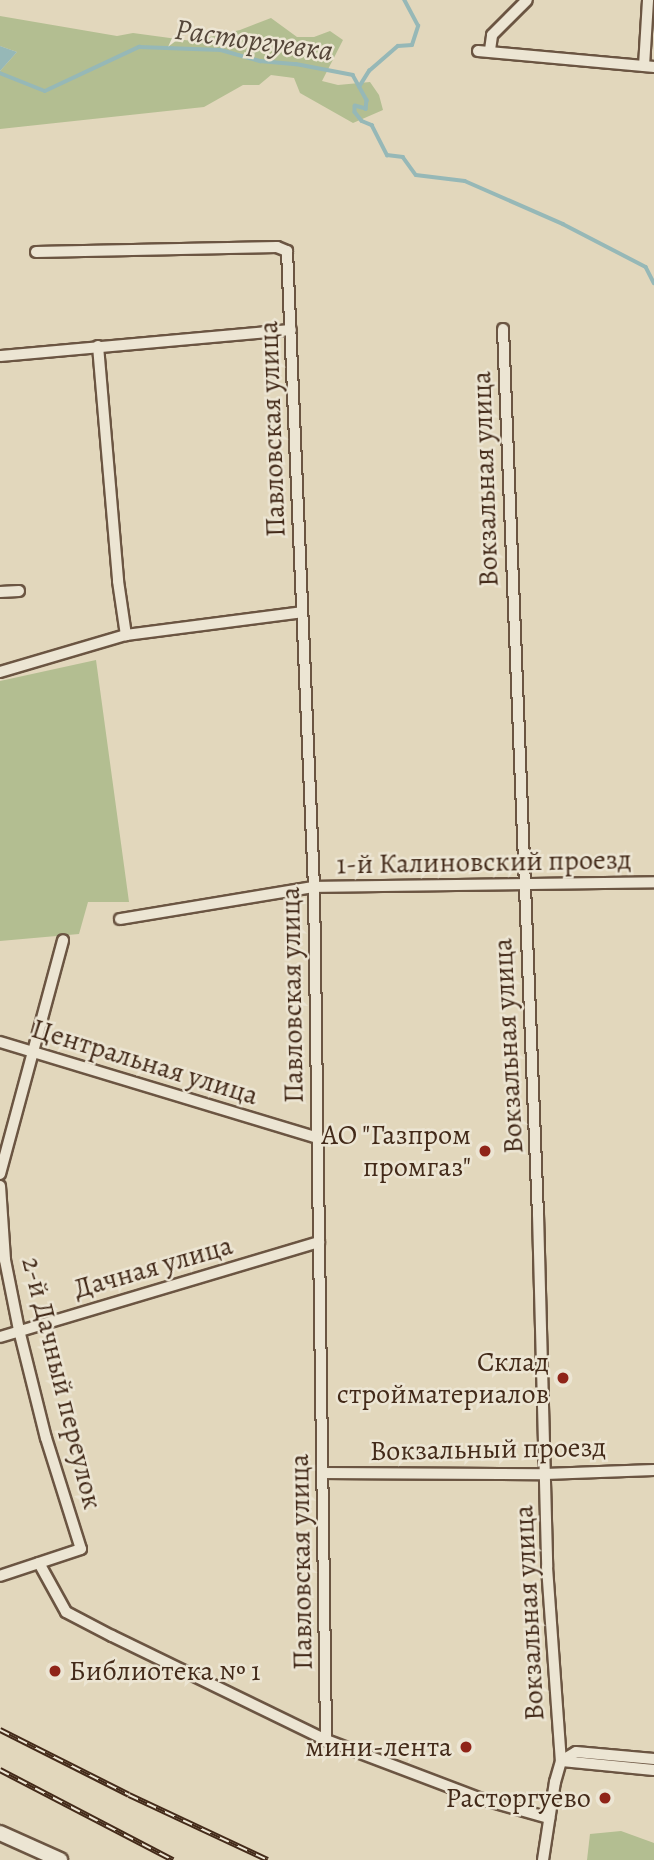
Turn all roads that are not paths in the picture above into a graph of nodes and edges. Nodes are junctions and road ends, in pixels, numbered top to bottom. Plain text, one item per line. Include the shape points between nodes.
1 (527, 0) edge
2 (648, 0) edge
3 (490, 50) junction
4 (478, 51) dead end
5 (649, 67) edge
6 (36, 252) dead end
7 (503, 329) dead end
8 (291, 330) junction
9 (98, 346) junction
10 (0, 356) edge
11 (19, 591) dead end
12 (0, 592) edge
13 (302, 611) junction
14 (126, 635) junction
15 (0, 672) edge
16 (654, 882) edge
17 (314, 887) junction
18 (523, 887) junction
19 (120, 919) dead end
20 (63, 940) dead end
21 (0, 1042) edge
22 (32, 1052) junction
23 (317, 1138) junction
24 (0, 1174) edge
25 (0, 1186) edge
26 (319, 1242) junction
27 (19, 1331) junction
28 (0, 1336) edge
29 (654, 1469) edge
30 (322, 1474) junction
31 (545, 1474) junction
32 (39, 1563) junction
33 (0, 1576) edge
34 (326, 1740) junction
35 (654, 1759) edge
36 (561, 1760) junction
37 (654, 1770) edge
38 (549, 1818) junction
39 (0, 1833) edge
40 (61, 1860) edge
41 (543, 1860) edge

1 - 3 street via 492,34
2 - 5 street
3 - 4 street
3 - 5 street
6 - 8 street, Павловская улица via 277,247 287,251
7 - 18 street, Вокзальная улица
8 - 9 street
8 - 13 street, Павловская улица
9 - 10 street
9 - 14 street
11 - 12 street
13 - 14 street
13 - 17 street, Павловская улица
14 - 15 street
16 - 18 street, 1-й Калиновский проезд
17 - 18 street, 1-й Калиновский проезд
17 - 19 street, 1-й Калиновский проезд
17 - 23 street, Павловская улица
18 - 31 street, Вокзальная улица
20 - 22 street
21 - 22 street, Центральная улица
22 - 23 street, Центральная улица
22 - 24 street
23 - 26 street, Павловская улица
25 - 27 street, 2-й Дачный переулок via 5,1260
26 - 27 street, Дачная улица
26 - 30 street, Павловская улица
27 - 28 street, Дачная улица
27 - 32 street, 2-й Дачный переулок via 81,1549
29 - 31 street, Вокзальный проезд
30 - 31 street, Вокзальный проезд
30 - 34 street, Павловская улица
31 - 36 street, Вокзальная улица
32 - 33 street
32 - 34 street via 66,1612
34 - 38 street via 481,1799
35 - 36 street via 576,1752
36 - 37 street
36 - 38 street, Вокзальная улица
38 - 41 street, Вокзальная улица
39 - 40 street

